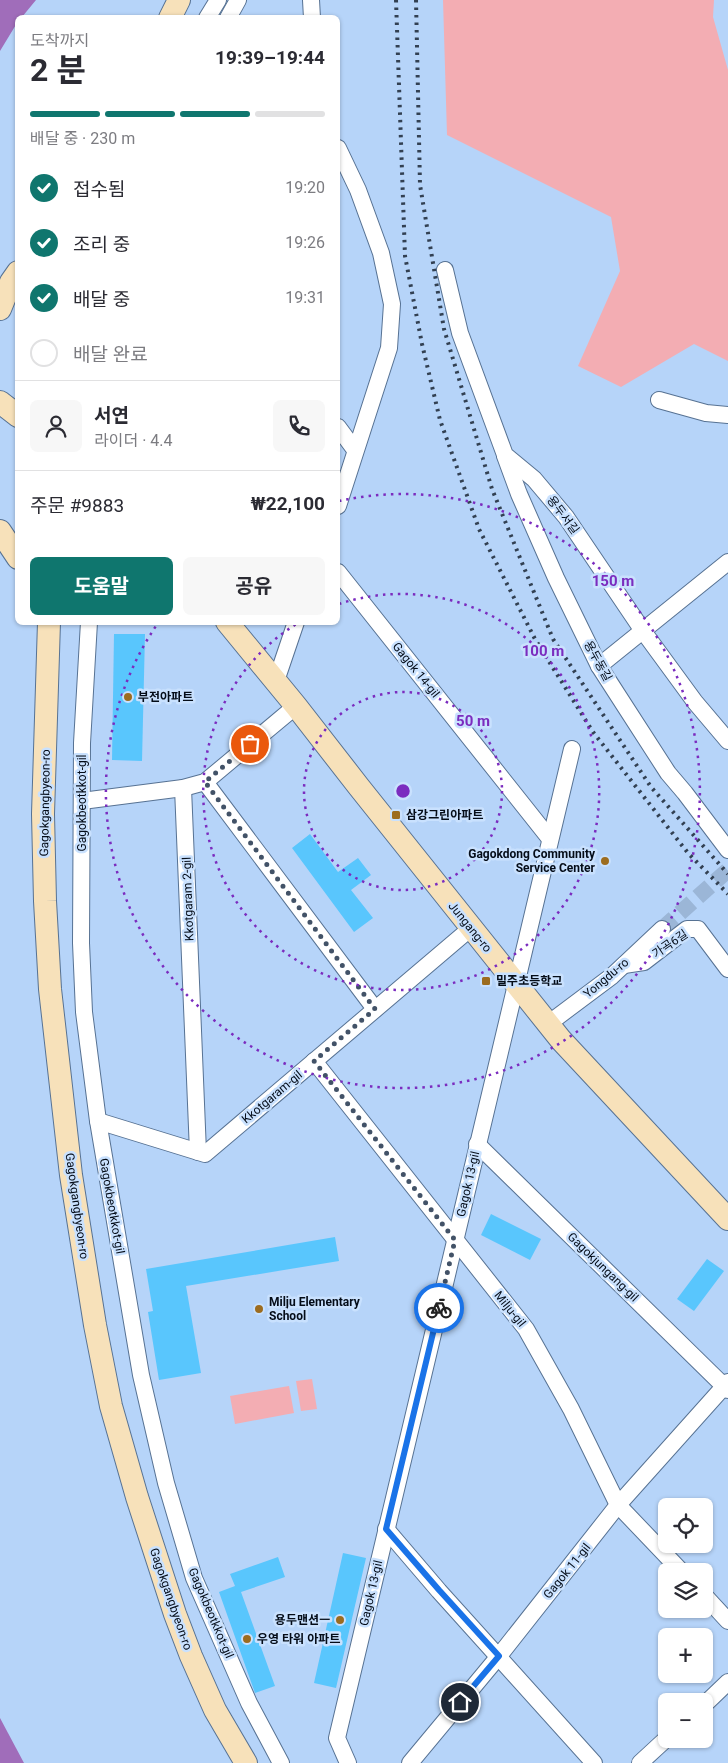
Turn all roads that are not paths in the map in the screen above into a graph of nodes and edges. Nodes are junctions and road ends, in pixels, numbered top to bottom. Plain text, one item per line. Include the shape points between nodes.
1 (179, 0) edge
2 (218, 0) edge
3 (238, 0) edge
4 (311, 0) edge
5 (172, 15) edge
6 (210, 15) edge
7 (230, 15) edge
8 (312, 15) edge
9 (340, 152) edge
10 (445, 270) dead end
11 (15, 276) edge
12 (15, 308) edge
13 (0, 309) edge
14 (0, 316) edge
15 (659, 400) dead end
16 (0, 402) edge
17 (15, 414) edge
18 (728, 415) edge
19 (340, 430) edge
20 (355, 450) junction
21 (505, 455) junction
22 (340, 499) edge
23 (0, 525) edge
24 (0, 531) edge
25 (15, 531) edge
26 (15, 554) edge
27 (728, 562) edge
28 (340, 575) edge
29 (49, 625) edge
30 (89, 625) edge
31 (230, 625) edge
32 (295, 625) edge
33 (643, 631) junction
34 (599, 666) junction
35 (276, 681) junction
36 (296, 706) junction
37 (728, 741) edge
38 (572, 750) dead end
39 (205, 782) junction
40 (183, 788) junction
41 (82, 802) junction
42 (550, 839) junction
43 (727, 848) edge
44 (471, 928) junction
45 (662, 929) tunnel mouth
46 (624, 965) junction
47 (728, 969) edge
48 (515, 983) junction
49 (375, 1009) junction
50 (548, 1024) junction
51 (314, 1061) junction
52 (98, 1121) junction
53 (477, 1144) junction
54 (198, 1152) junction
55 (728, 1219) edge
56 (455, 1240) junction
57 (727, 1386) edge
58 (618, 1505) junction
59 (386, 1529) junction
60 (673, 1563) edge
61 (713, 1605) edge
62 (728, 1621) edge
63 (499, 1656) junction
64 (728, 1682) edge
65 (713, 1696) edge
66 (658, 1746) edge
67 (246, 1763) edge
68 (281, 1763) edge
69 (348, 1763) edge
70 (410, 1763) edge
71 (594, 1763) edge
72 (640, 1763) edge

1 - 5 main road
2 - 6 street
3 - 7 street
4 - 8 street
9 - 20 street via 381,253 392,304 389,348
10 - 21 street via 460,333
11 - 13 main road
12 - 14 main road
15 - 18 street via 706,413
16 - 17 main road
19 - 20 street
20 - 22 street
21 - 33 street, 용두서길 via 534,479 566,516
21 - 34 street, 용두동길 via 556,578
23 - 25 main road
24 - 26 main road
27 - 33 street
28 - 42 street, Gagok 14-gil
29 - 67 main road, Gagokgangbyeon-ro via 43,814 44,902 50,989 71,1175 95,1325 114,1415 175,1614 215,1710
30 - 41 street, Gagokbeotkkot-gil
31 - 35 main road, Jungang-ro
32 - 35 street
33 - 34 street
33 - 37 street, 용두서길
34 - 43 street, 용두동길 via 668,774
35 - 36 main road, Jungang-ro
36 - 39 street
36 - 44 main road, Jungang-ro
38 - 42 street
39 - 40 street
39 - 49 street
40 - 41 street
40 - 54 street, Kkotgaram 2-gil
41 - 52 street, Gagokbeotkkot-gil via 84,1012
42 - 48 street
44 - 48 main road, Jungang-ro
44 - 49 street, Kkotgaram-gil
45 - 46 street, Yongdu-ro
46 - 47 street, 가곡6길 via 644,962 687,929 698,929
46 - 50 street, Yongdu-ro
48 - 50 main road, Jungang-ro
48 - 53 street, Gagok 13-gil
49 - 51 street, Kkotgaram-gil
50 - 55 main road, Jungang-ro
51 - 54 street, Kkotgaram-gil via 205,1154
51 - 56 street, Milju-gil
52 - 54 street
52 - 68 street, Gagokbeotkkot-gil via 141,1375 166,1483 194,1578 249,1703
53 - 56 street, Gagok 13-gil
53 - 57 street, Gagokjungang-gil
56 - 58 street, Milju-gil via 526,1329 571,1409
56 - 59 street, Gagok 13-gil
57 - 58 street, Gagok 11-gil
58 - 60 street, Milju-gil
58 - 63 street, Gagok 11-gil
59 - 63 street
59 - 69 street, Gagok 13-gil via 337,1738
61 - 62 street
63 - 70 street, Gagok 11-gil
63 - 71 street
64 - 65 street
66 - 72 street

